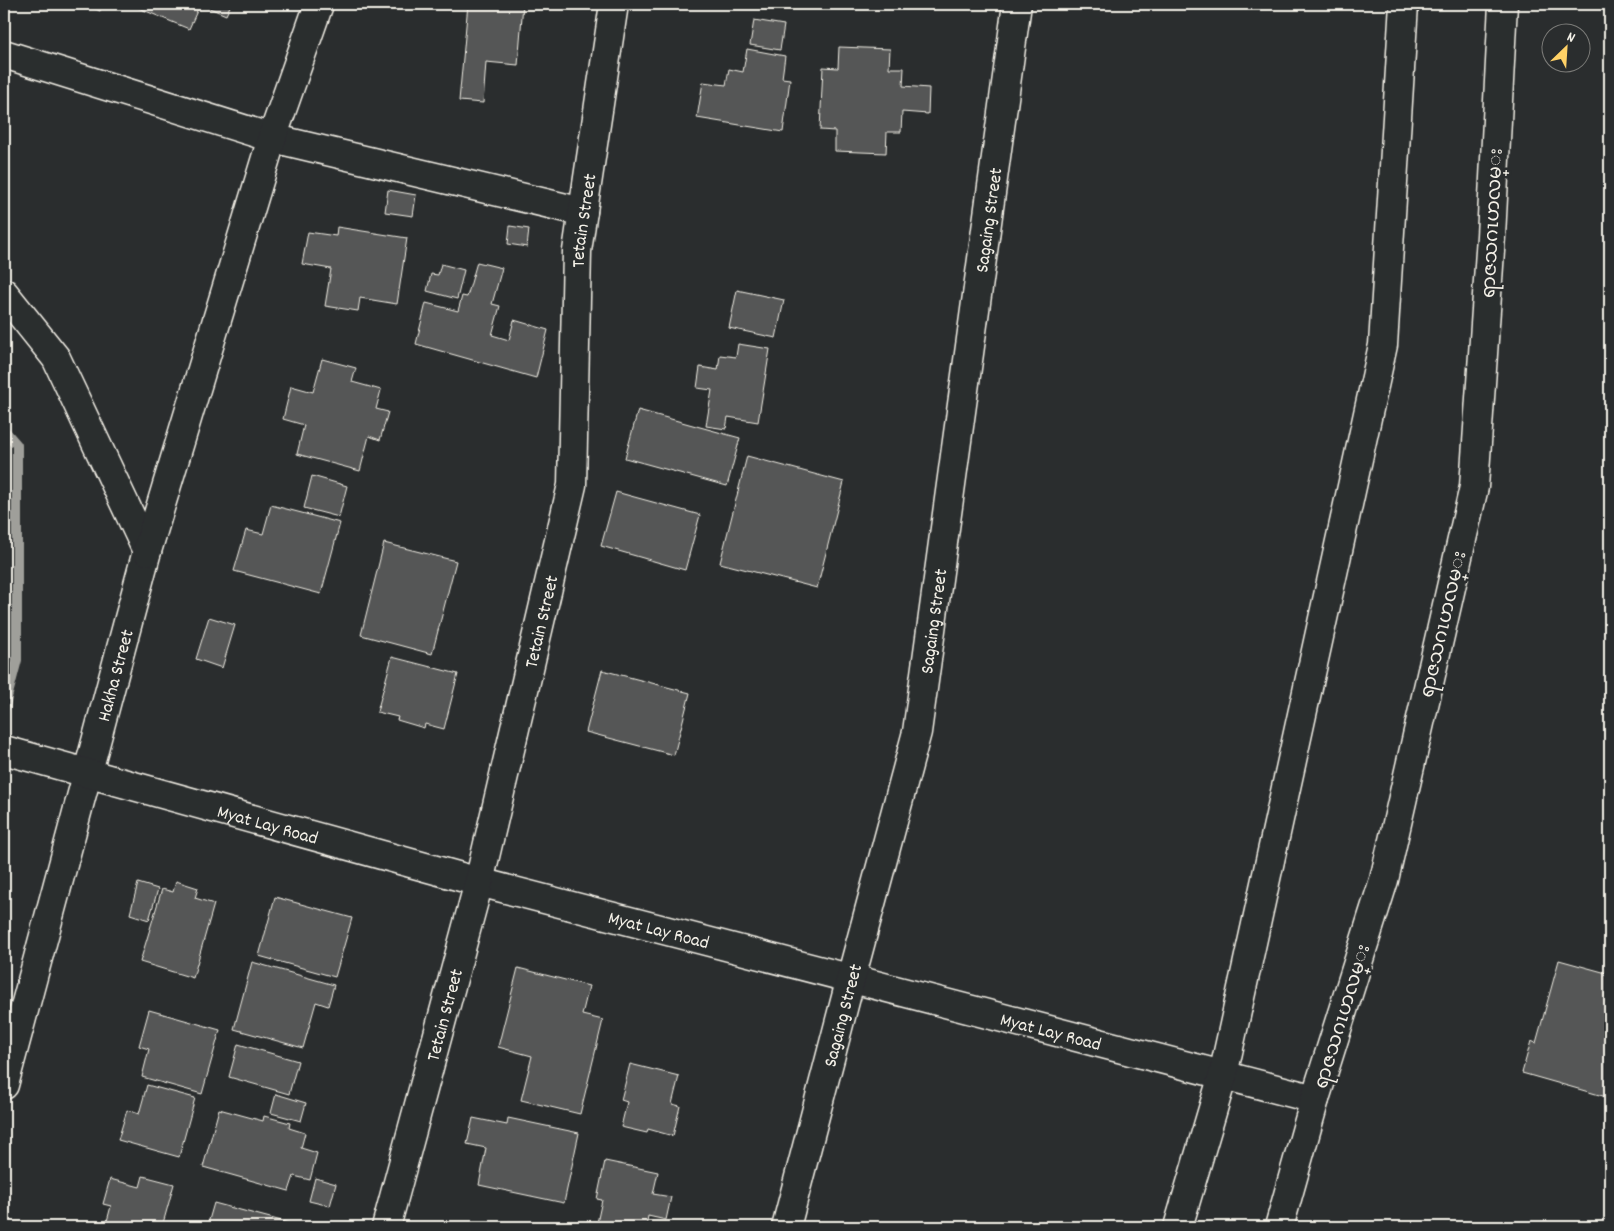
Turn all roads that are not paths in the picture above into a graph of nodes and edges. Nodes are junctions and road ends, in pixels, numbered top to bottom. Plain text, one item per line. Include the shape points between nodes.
1 (319, 4) edge
2 (614, 4) edge
3 (1017, 4) edge
4 (1404, 4) edge
5 (1503, 4) edge
6 (4, 54) edge
7 (272, 138) junction
8 (583, 212) junction
9 (4, 293) edge
10 (148, 551) junction
11 (9, 751) edge
12 (88, 773) junction
13 (479, 882) junction
14 (851, 978) junction
15 (1223, 1075) junction
16 (4, 1085) edge
17 (1315, 1099) junction
18 (386, 1227) edge
19 (786, 1227) edge
20 (1178, 1227) edge
21 (1279, 1227) edge

1 - 7 street, Hakha Street
2 - 8 street, Tetain Street
3 - 14 street, Sagaing Street via 917,732
4 - 15 street via 1383,345
5 - 17 street, ရာဇသဂၤဟလမ္း via 1474,487 1384,880
6 - 7 street
7 - 8 street
7 - 10 street, Hakha Street
8 - 13 street, Tetain Street via 577,251 572,485
9 - 10 street via 56,358
10 - 12 street, Hakha Street
11 - 12 street, Myat Lay Road
12 - 13 street, Myat Lay Road
12 - 16 street, Hakha Street
13 - 14 street, Myat Lay Road
13 - 18 street, Tetain Street
14 - 15 street, Myat Lay Road
14 - 19 street, Sagaing Street
15 - 17 street, Myat Lay Road
15 - 20 street
17 - 21 street, ရာဇသဂၤဟလမ္း

